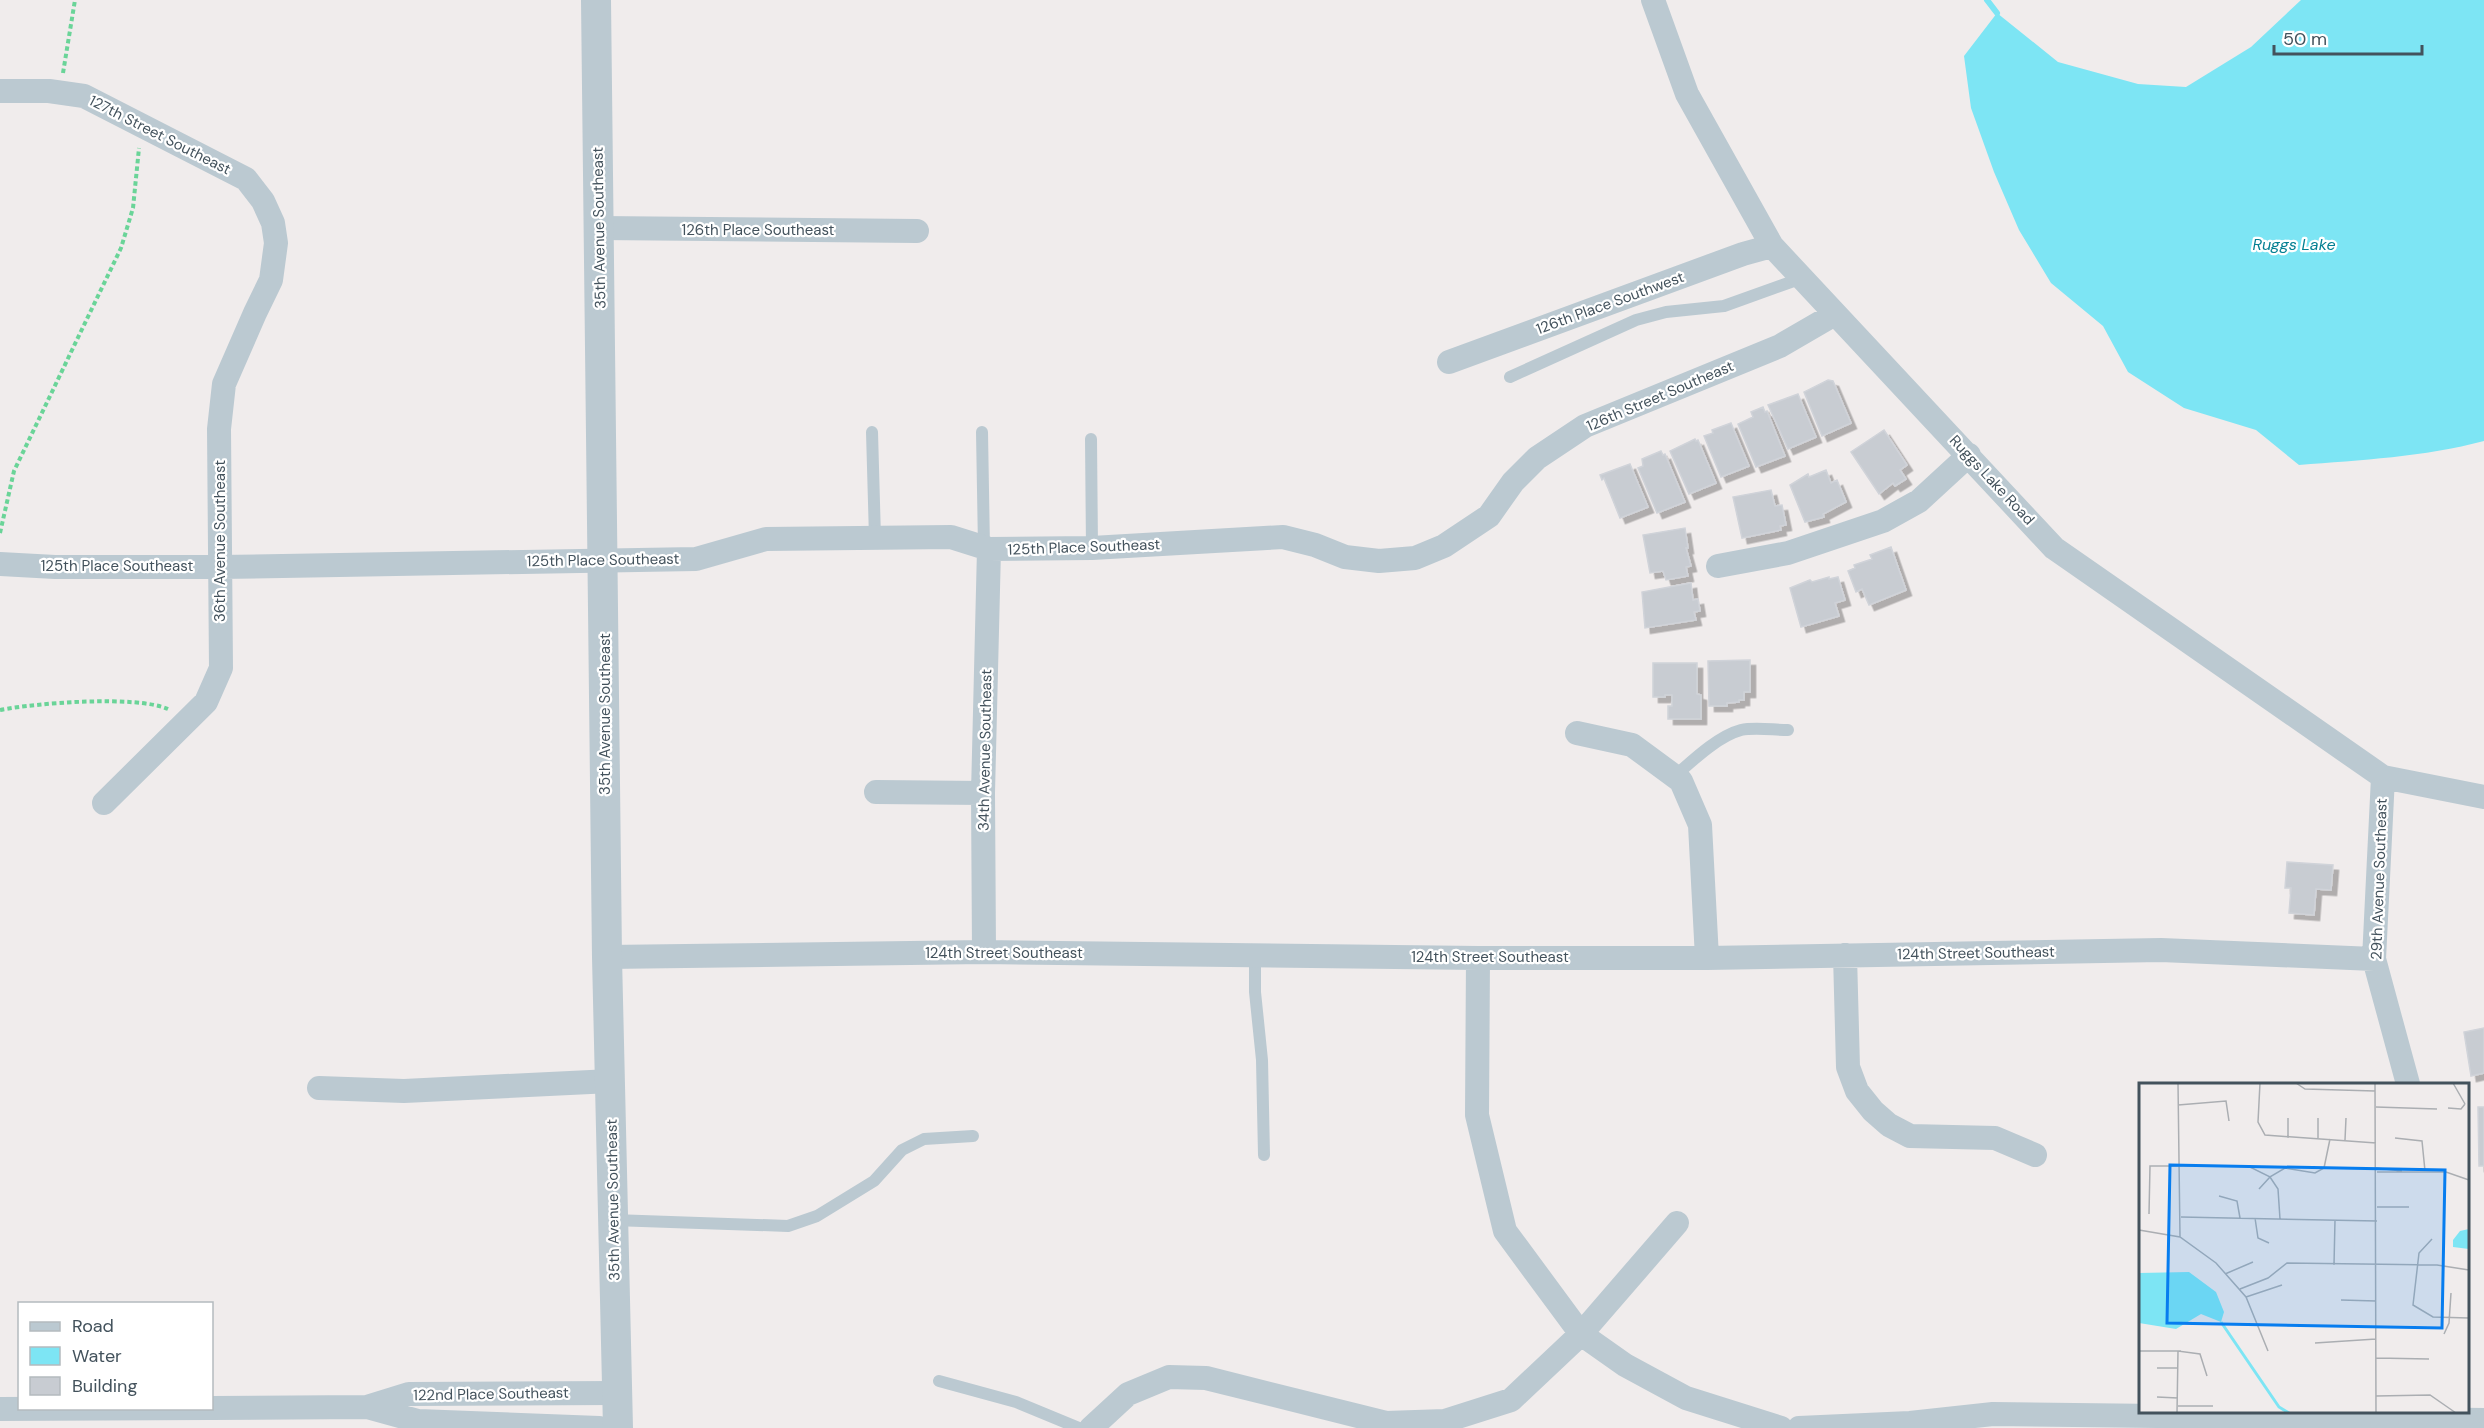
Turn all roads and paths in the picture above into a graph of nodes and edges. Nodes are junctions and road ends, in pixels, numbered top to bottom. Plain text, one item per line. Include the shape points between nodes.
1 (75, 0) edge
2 (596, 0) edge
3 (1653, 0) edge
4 (0, 92) edge
5 (59, 93) junction
6 (144, 127) junction
7 (599, 228) junction
8 (917, 231) dead end
9 (276, 243) joint
10 (1772, 246) junction
11 (1802, 278) junction
12 (1835, 314) junction
13 (1449, 362) dead end
14 (1510, 377) dead end
15 (872, 432) dead end
16 (982, 432) dead end
17 (1091, 439) dead end
18 (1969, 455) junction
19 (0, 533) edge
20 (875, 538) junction
21 (1201, 543) joint
22 (1092, 548) junction
23 (986, 549) junction
24 (604, 560) junction
25 (0, 564) edge
26 (1718, 566) dead end
27 (219, 567) junction
28 (0, 710) edge
29 (188, 720) junction
30 (1788, 730) dead end
31 (1576, 733) dead end
32 (1675, 776) junction
33 (2383, 777) junction
34 (876, 792) dead end
35 (983, 793) junction
36 (2484, 797) edge
37 (104, 803) dead end
38 (984, 952) junction
39 (1255, 955) junction
40 (1845, 955) junction
41 (607, 957) junction
42 (1478, 958) junction
43 (1707, 958) junction
44 (2374, 959) junction
45 (611, 1081) junction
46 (2408, 1083) edge
47 (319, 1088) dead end
48 (973, 1136) dead end
49 (1264, 1155) dead end
50 (2036, 1155) dead end
51 (613, 1220) junction
52 (1677, 1223) dead end
53 (1581, 1334) junction
54 (939, 1381) dead end
55 (616, 1393) junction
56 (367, 1407) junction
57 (213, 1408) edge
58 (0, 1409) edge
59 (18, 1409) edge
60 (183, 1410) edge
61 (2420, 1419) edge
62 (2484, 1420) edge
63 (183, 1428) edge
64 (599, 1428) edge
65 (618, 1428) edge
66 (1087, 1428) edge
67 (1781, 1428) edge
68 (1799, 1428) edge

1 - 5 path
2 - 7 street, 35th Avenue Southeast
3 - 10 street, Ruggs Lake Road via 1687,94
4 - 5 street, 127th Street Southeast
5 - 6 street, 127th Street Southeast via 84,96
6 - 9 street, 127th Street Southeast via 246,179 263,201
6 - 19 path via 133,208 121,248 14,471
7 - 8 street, 126th Place Southeast
7 - 24 street, 35th Avenue Southeast
9 - 27 street, 36th Avenue Southeast via 272,280 224,384 219,429
10 - 11 street, Ruggs Lake Road
10 - 13 street, 126th Place Southwest
11 - 12 street, Ruggs Lake Road
11 - 14 lane via 1734,303 1636,320
12 - 18 street, Ruggs Lake Road
12 - 21 street, 126th Street Southeast via 1780,346 1586,426 1537,458 1513,482 1489,516 1444,546 1415,558 1379,561 1345,557 1283,537
15 - 20 lane
16 - 23 lane
17 - 22 lane
18 - 26 street via 1918,501 1883,521 1788,553
18 - 33 street, Ruggs Lake Road via 2054,548
20 - 23 street, 125th Place Southeast via 951,537
20 - 24 street, 125th Place Southeast via 766,539 696,559
21 - 22 street, 125th Place Southeast
22 - 23 street, 125th Place Southeast
23 - 35 street, 34th Avenue Southeast
24 - 27 street, 125th Place Southeast
24 - 41 street, 35th Avenue Southeast
25 - 27 street, 125th Place Southeast
27 - 29 street, 36th Avenue Southeast via 221,669 206,702
28 - 29 path via 142,702
29 - 37 street, 36th Avenue Southeast
30 - 32 lane via 1742,730 1730,734
31 - 32 street via 1632,745
32 - 43 street via 1681,781 1700,825
33 - 36 street, Ruggs Lake Road
33 - 44 street, 29th Avenue Southeast
34 - 35 street
35 - 38 street, 34th Avenue Southeast
38 - 39 street, 124th Street Southeast
38 - 41 street, 124th Street Southeast
39 - 42 street, 124th Street Southeast
39 - 49 lane
40 - 43 street, 124th Street Southeast
40 - 44 street, 124th Street Southeast via 2161,950
40 - 50 street via 1848,1067 1857,1091 1873,1111 1910,1136 1995,1138
41 - 45 street, 35th Avenue Southeast
42 - 43 street, 124th Street Southeast
42 - 53 street via 1477,1114 1505,1231
44 - 46 street, 29th Avenue Southeast
45 - 47 street via 404,1091
45 - 51 street, 35th Avenue Southeast
48 - 51 lane via 924,1139 902,1150 874,1181 817,1216 788,1226
51 - 55 street, 35th Avenue Southeast
52 - 53 street
53 - 66 street via 1510,1400 1445,1421 1386,1423 1206,1378 1169,1377 1128,1394
53 - 67 street via 1625,1365 1686,1398
54 - 66 lane via 1016,1402
55 - 56 street, 122nd Place Southeast via 409,1394
55 - 65 street, 35th Avenue Southeast
56 - 57 street, 122nd Place Southeast
56 - 64 street, 122nd Place Southeast via 418,1421
58 - 59 street, 122nd Place Southeast
60 - 63 street
61 - 62 street
61 - 68 street via 1993,1414 1910,1424

